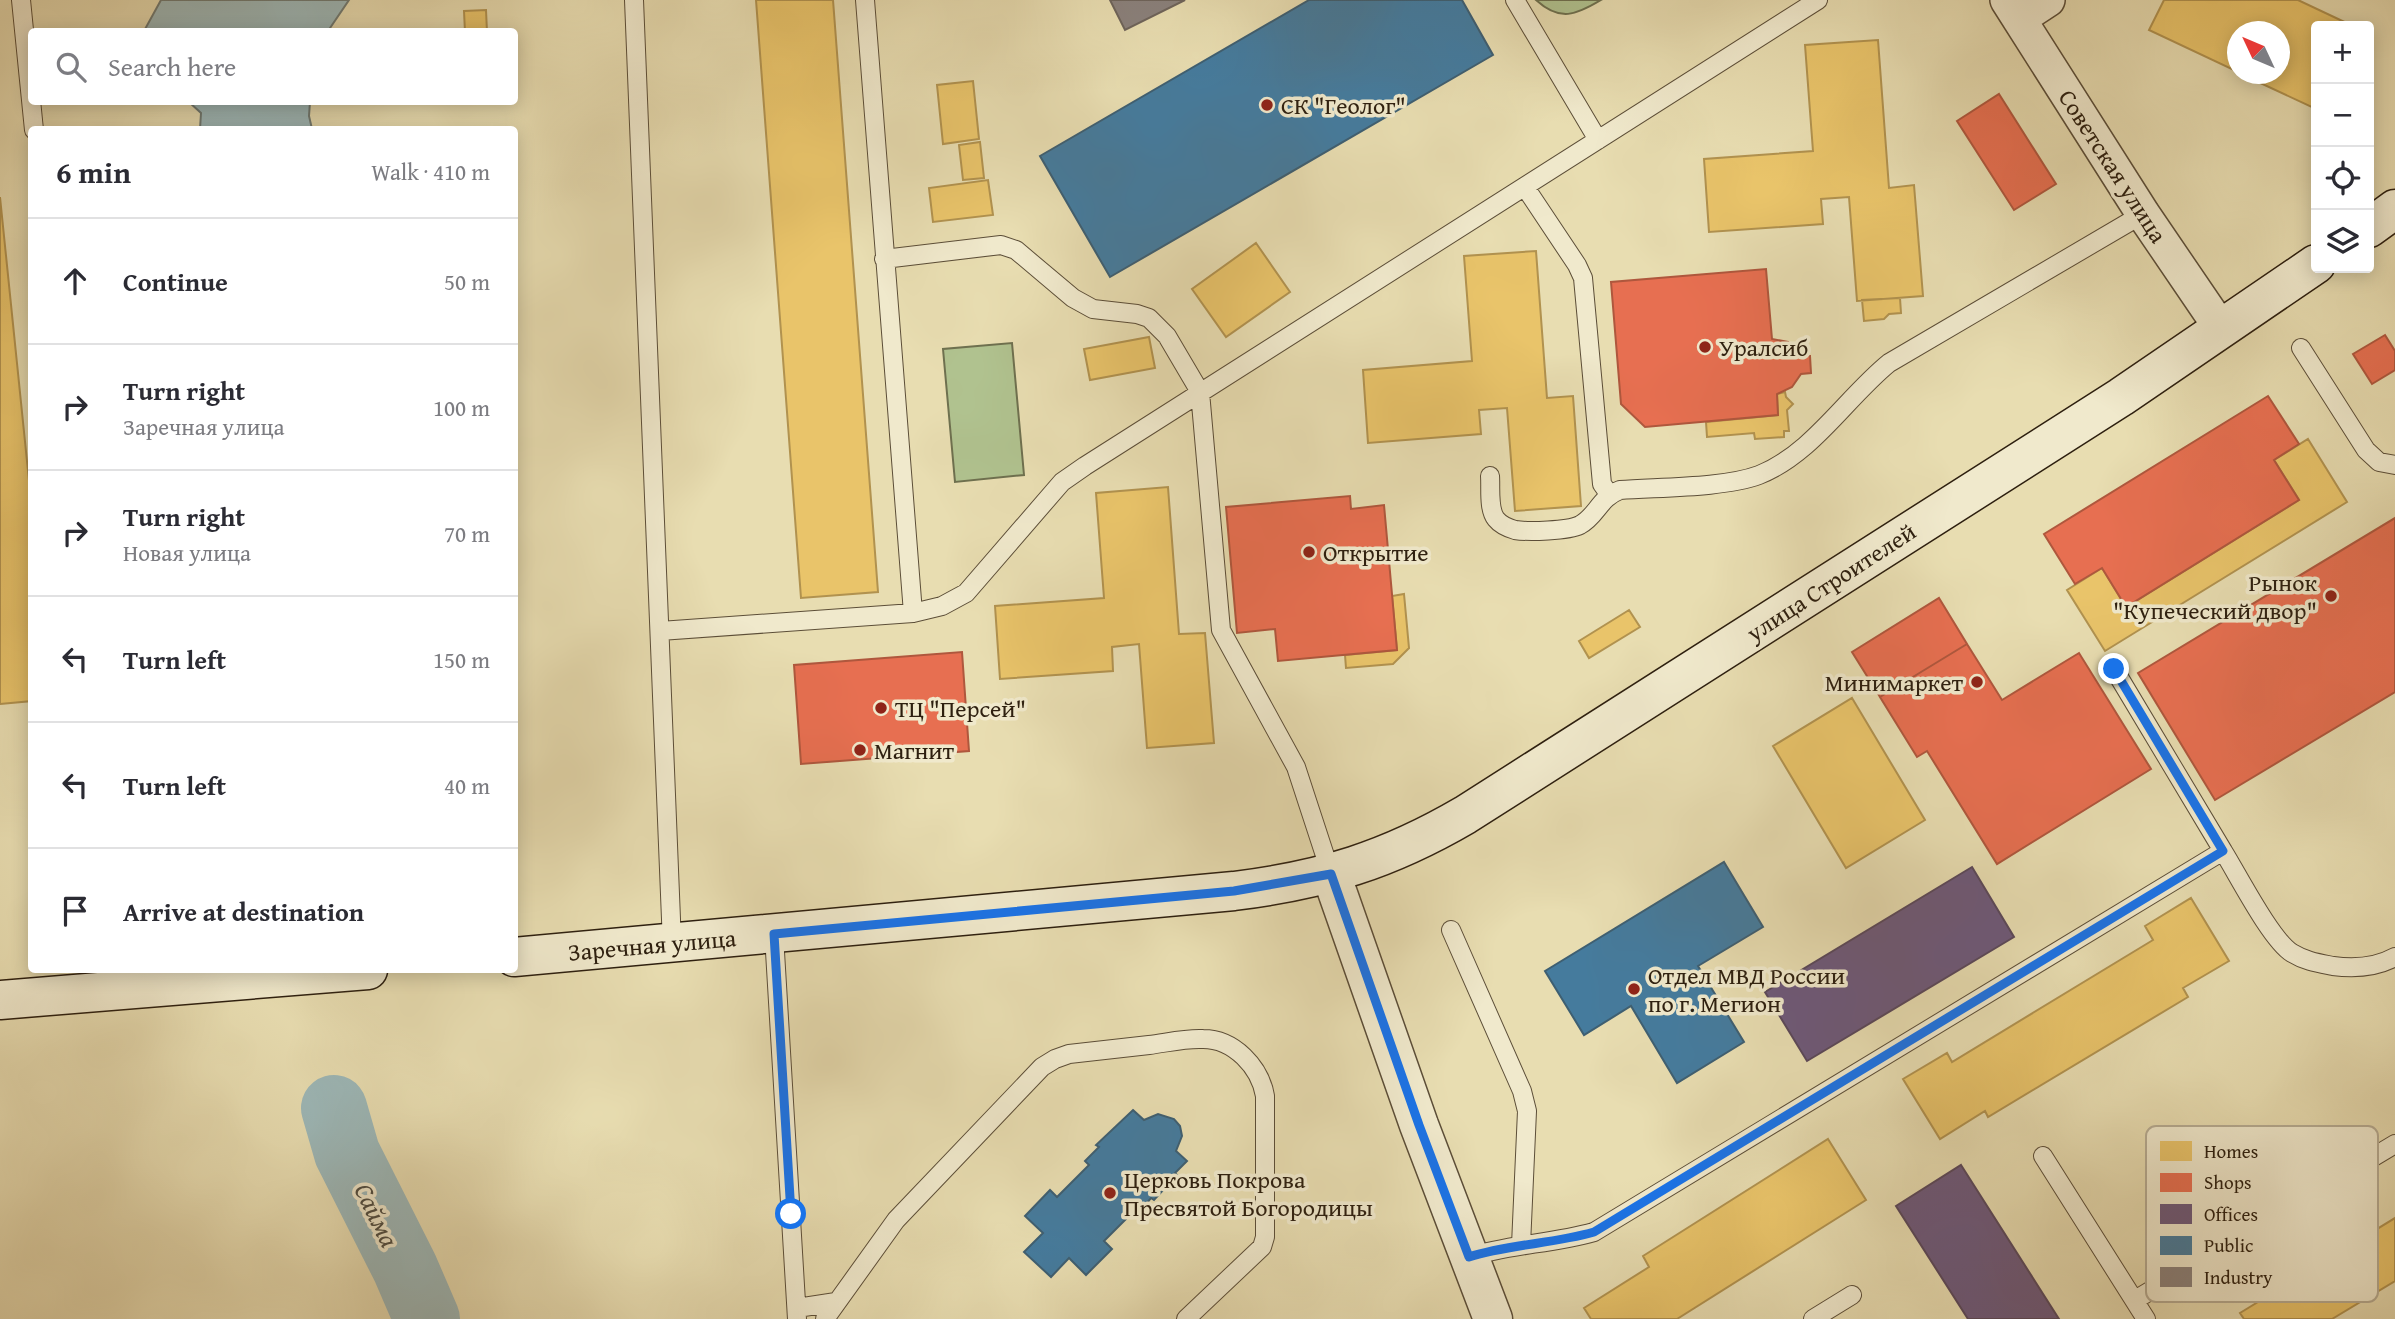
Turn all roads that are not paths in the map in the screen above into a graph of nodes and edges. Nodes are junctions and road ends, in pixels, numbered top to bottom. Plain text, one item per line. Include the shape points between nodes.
1 (21, 0) edge
2 (634, 0) edge
3 (865, 0) edge
4 (1515, 0) edge
5 (1818, 0) edge
6 (2048, 0) edge
7 (2013, 9) edge
8 (28, 70) edge
9 (32, 105) edge
10 (34, 126) edge
11 (1598, 140) junction
12 (1525, 187) junction
13 (2395, 209) edge
14 (2143, 214) junction
15 (2374, 224) edge
16 (884, 259) junction
17 (2311, 268) edge
18 (2222, 330) junction
19 (2301, 348) dead end
20 (1200, 392) junction
21 (2395, 465) edge
22 (1490, 476) dead end
23 (1609, 494) junction
24 (913, 613) junction
25 (660, 631) junction
26 (2114, 669) dead end
27 (2223, 851) junction
28 (1331, 874) junction
29 (1451, 930) dead end
30 (774, 934) junction
31 (672, 944) junction
32 (518, 957) edge
33 (2395, 957) edge
34 (320, 973) edge
35 (0, 1000) edge
36 (2395, 1144) edge
37 (2378, 1154) edge
38 (2043, 1156) dead end
39 (1521, 1245) junction
40 (1469, 1257) junction
41 (2146, 1293) edge
42 (1852, 1295) dead end
43 (2135, 1300) junction
44 (836, 1303) junction
45 (797, 1313) edge
46 (825, 1319) edge
47 (1186, 1319) edge
48 (1493, 1319) edge
49 (1813, 1319) edge
50 (2146, 1319) edge

1 - 8 lane
2 - 25 lane
3 - 16 lane
4 - 11 lane
5 - 11 lane
6 - 7 street
7 - 14 street, Советская улица
9 - 10 lane
11 - 12 lane
12 - 20 lane
12 - 23 lane via 1583,278 1602,484
13 - 15 main road
14 - 18 street, Советская улица
14 - 23 lane via 1889,363 1797,452 1761,474 1734,482
16 - 20 lane via 1001,245 1016,250 1093,309 1149,318 1159,326
16 - 24 lane
17 - 18 main road, улица Строителей
18 - 28 main road, улица Строителей via 1465,815 1388,856
19 - 21 lane via 2366,450 2379,462
20 - 24 lane via 1062,482 966,593 942,606
20 - 28 lane via 1221,630 1296,767
22 - 23 lane via 1492,512 1504,526 1515,530 1579,525
24 - 25 lane
25 - 31 lane
26 - 27 lane
27 - 33 lane via 2277,939 2290,952 2309,962 2355,969
27 - 39 lane via 1594,1232
28 - 30 main road, Заречная улица via 1234,891
28 - 40 main road
29 - 39 lane via 1527,1111
30 - 31 main road, Заречная улица
30 - 45 lane
31 - 32 main road, Заречная улица
34 - 35 main road via 82,988
36 - 37 lane
38 - 43 lane
39 - 40 lane
40 - 48 main road
41 - 43 lane
42 - 49 lane
43 - 50 lane
44 - 45 lane
44 - 46 lane
44 - 47 lane via 896,1220 1042,1067 1069,1054 1203,1039 1228,1045 1255,1069 1262,1083 1265,1237 1262,1247

